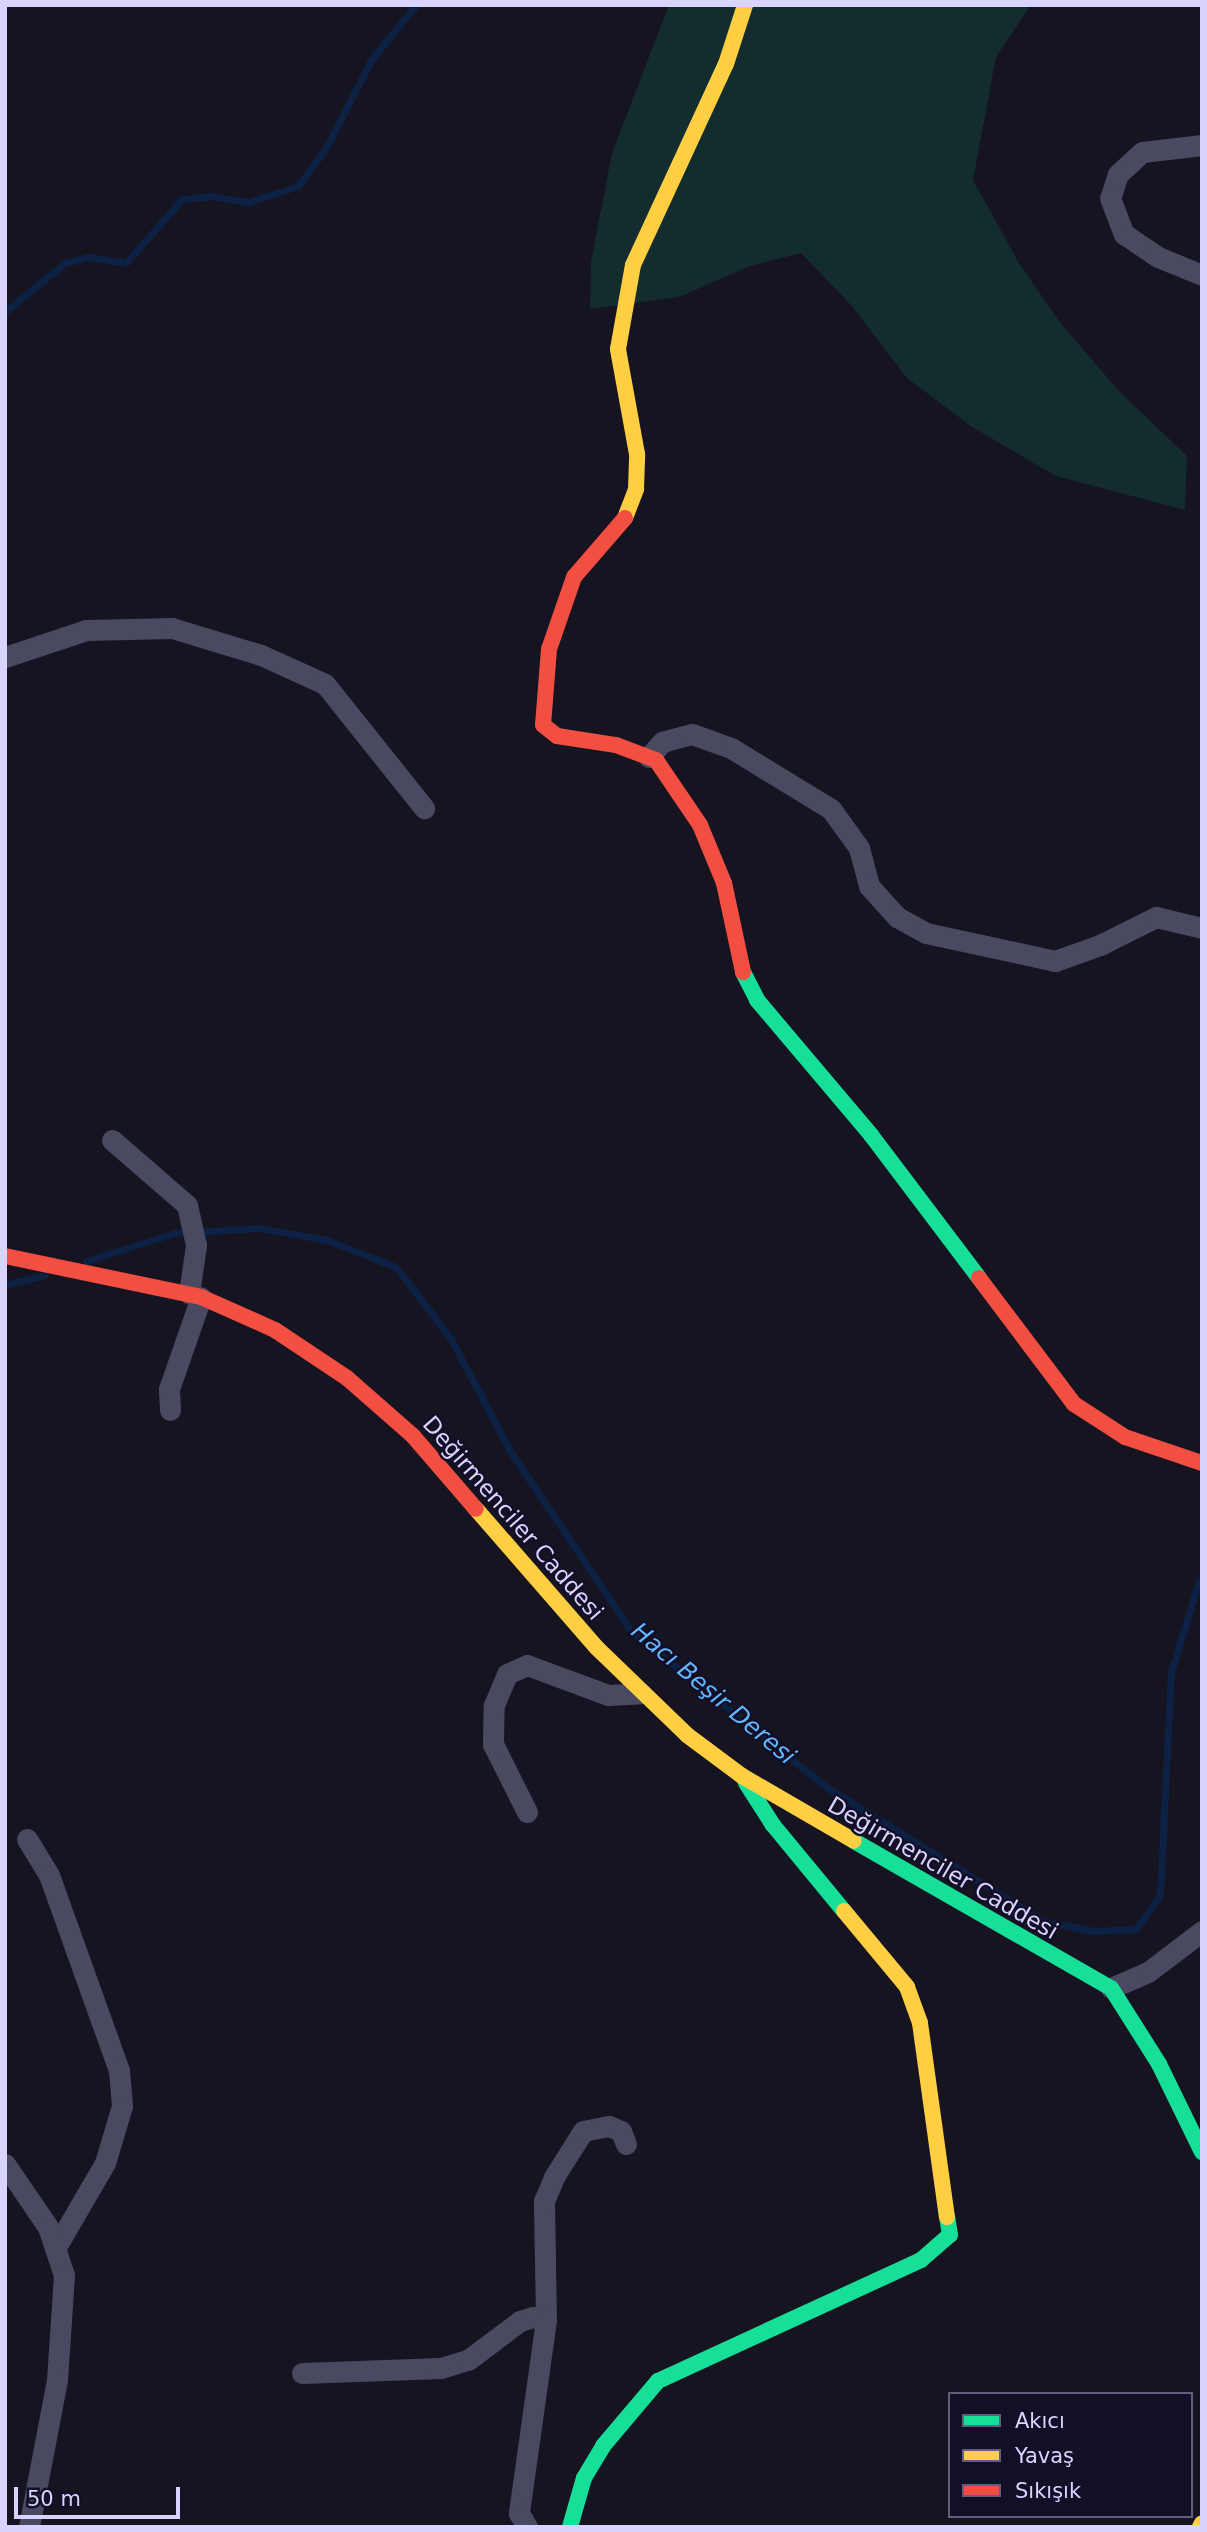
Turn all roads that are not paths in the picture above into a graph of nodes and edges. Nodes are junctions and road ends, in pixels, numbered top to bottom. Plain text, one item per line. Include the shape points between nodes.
1 (745, 5) edge
2 (1202, 145) edge
3 (1202, 275) edge
4 (5, 657) edge
5 (649, 757) junction
6 (424, 808) dead end
7 (1202, 928) edge
8 (111, 1140) dead end
9 (6, 1256) edge
10 (195, 1296) junction
11 (170, 1410) dead end
12 (1202, 1464) edge
13 (641, 1693) junction
14 (741, 1776) junction
15 (527, 1812) dead end
16 (27, 1839) dead end
17 (1202, 1931) edge
18 (1111, 1988) junction
19 (626, 2144) dead end
20 (1202, 2152) edge
21 (5, 2164) edge
22 (55, 2249) junction
23 (546, 2320) junction
24 (302, 2372) dead end
25 (29, 2527) edge
26 (527, 2527) edge
27 (570, 2527) edge

1 - 5 street via 726,64 633,265 618,349 637,454 635,489 628,514 574,577 549,649 543,690 543,725 557,736 616,745
2 - 3 street via 1142,152 1118,174 1110,198 1124,234 1158,257
4 - 6 street via 86,630 172,628 261,655 325,684
5 - 7 street via 662,742 692,734 731,748 831,809 859,848 869,886 897,917 926,933 1055,961 1156,917
5 - 12 street via 656,760 700,825 724,883 743,974 757,1000 871,1135 1074,1405 1125,1437
8 - 10 street via 187,1205 196,1245
9 - 10 street, Değirmenciler Caddesi
10 - 11 street via 169,1389
10 - 13 street, Değirmenciler Caddesi via 275,1330 382,1406
13 - 14 street, Değirmenciler Caddesi
13 - 15 street via 608,1695 527,1665 507,1674 494,1705 493,1744
14 - 18 street, Değirmenciler Caddesi
14 - 27 street via 773,1825 907,1987 920,2023 950,2235 920,2260 658,2381 603,2446 584,2478
16 - 22 street via 49,1875 120,2083 122,2106 105,2162
17 - 18 street via 1148,1972
18 - 20 street, Değirmenciler Caddesi via 1159,2064
19 - 23 street via 621,2131 609,2126 583,2131 554,2177 544,2201
21 - 22 street via 48,2227
22 - 25 street via 65,2275 62,2349
23 - 24 street via 533,2317 520,2322 468,2360 441,2368
23 - 26 street via 519,2513

